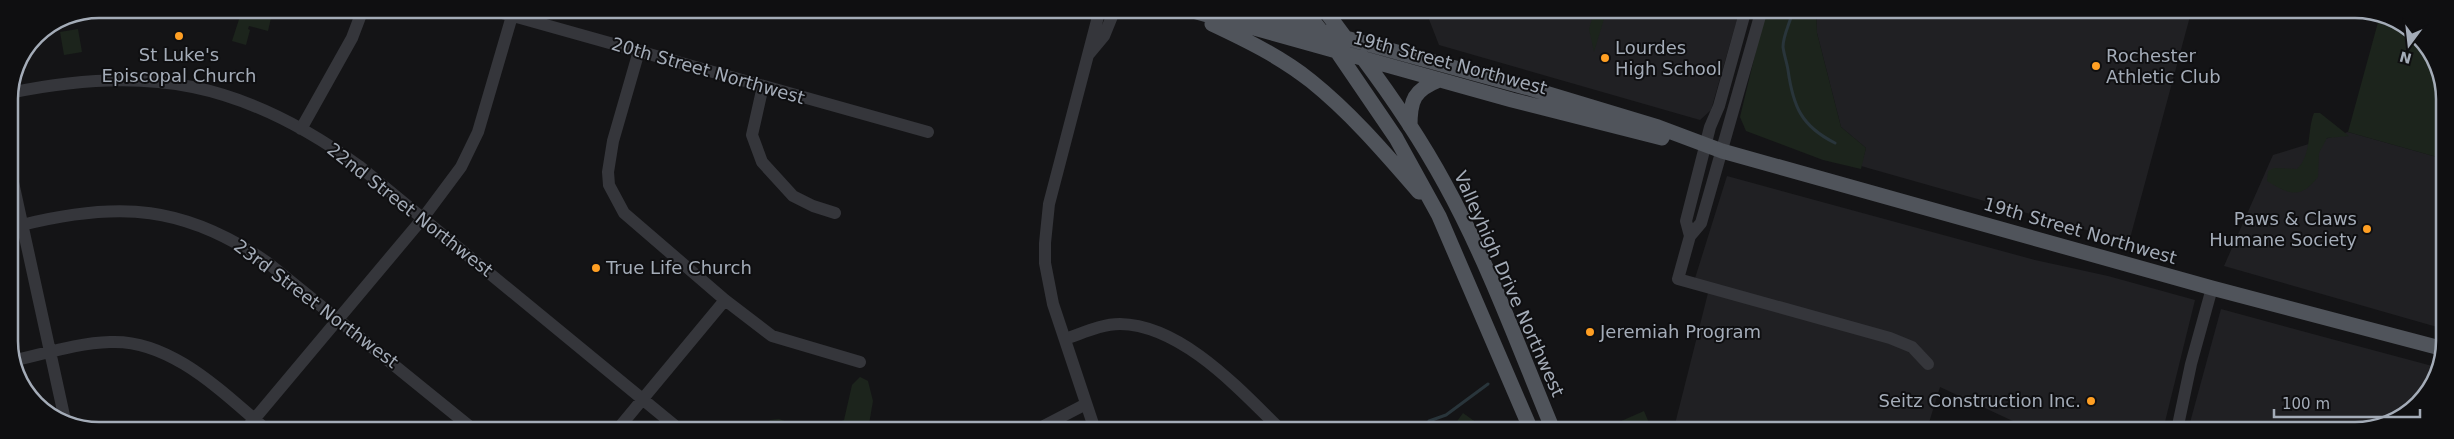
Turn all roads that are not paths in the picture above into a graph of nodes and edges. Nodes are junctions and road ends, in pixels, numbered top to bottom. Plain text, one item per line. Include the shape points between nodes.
1 (360, 18) edge
2 (511, 18) edge
3 (519, 18) edge
4 (1098, 18) edge
5 (1111, 18) edge
6 (1200, 18) edge
7 (1225, 18) edge
8 (1271, 18) edge
9 (1310, 18) edge
10 (1328, 18) edge
11 (1743, 18) edge
12 (1759, 18) edge
13 (1320, 32) junction
14 (1341, 45) junction
15 (639, 51) junction
16 (1089, 54) junction
17 (1363, 59) junction
18 (1439, 80) junction
19 (763, 86) junction
20 (18, 91) edge
21 (1410, 126) junction
22 (301, 129) junction
23 (928, 132) dead end
24 (1706, 146) junction
25 (1722, 151) junction
26 (18, 205) edge
27 (835, 213) dead end
28 (1439, 216) junction
29 (423, 218) junction
30 (22, 225) junction
31 (1690, 236) junction
32 (2212, 288) junction
33 (725, 300) junction
34 (338, 318) junction
35 (1065, 339) junction
36 (2436, 347) edge
37 (51, 353) junction
38 (20, 360) edge
39 (860, 362) dead end
40 (1928, 364) dead end
41 (642, 400) junction
42 (1086, 404) junction
43 (64, 413) edge
44 (255, 419) junction
45 (253, 422) edge
46 (258, 422) edge
47 (464, 422) edge
48 (624, 422) edge
49 (670, 422) edge
50 (1051, 422) edge
51 (1092, 422) edge
52 (1272, 422) edge
53 (1528, 422) edge
54 (1550, 422) edge
55 (2179, 422) edge

1 - 22 street via 352,38
2 - 29 street via 473,145 461,167
3 - 15 street, 20th Street Northwest
4 - 16 street
5 - 16 street via 1104,36
6 - 28 main road via 1250,42 1310,80 1339,104
7 - 14 main road, 19th Street Northwest
8 - 13 main road
9 - 13 main road, Valleyhigh Drive Northwest
10 - 14 main road, Valleyhigh Drive Northwest
11 - 24 street
12 - 25 street
13 - 14 main road, Valleyhigh Drive Northwest
14 - 17 main road, 19th Street Northwest
14 - 24 main road, 19th Street Northwest via 1631,118
14 - 28 main road, Valleyhigh Drive Northwest
15 - 19 street, 20th Street Northwest
15 - 33 street via 613,142 609,184 624,213
16 - 35 street via 1046,223 1049,288
17 - 18 main road, 19th Street Northwest
17 - 21 main road, Valleyhigh Drive Northwest
18 - 21 main road via 1420,89 1413,98
18 - 24 main road, 19th Street Northwest via 1658,137
19 - 23 street, 20th Street Northwest
19 - 27 street via 752,135 762,162 793,196
20 - 22 street, 22nd Street Northwest via 98,79 157,81 223,94 268,111
21 - 54 main road, Valleyhigh Drive Northwest via 1446,184 1470,233
22 - 29 street, 22nd Street Northwest via 359,166
24 - 25 main road, 19th Street Northwest
24 - 31 street via 1686,221
25 - 31 street via 1702,223
25 - 32 main road, 19th Street Northwest
26 - 30 street
28 - 53 main road, Valleyhigh Drive Northwest
29 - 34 street
29 - 41 street, 22nd Street Northwest
30 - 34 street, 23rd Street Northwest via 109,210 142,211 186,220 243,246
30 - 37 street
31 - 40 street via 1678,279 1890,338 1912,347
32 - 36 main road, 19th Street Northwest
32 - 55 street
33 - 39 street via 777,338
33 - 41 street
34 - 44 street
34 - 47 street, 23rd Street Northwest
35 - 42 street
35 - 52 street via 1092,329 1121,324 1167,335 1198,355
37 - 38 street
37 - 43 street
37 - 44 street via 110,342 149,347 179,361
41 - 48 street
41 - 49 street, 22nd Street Northwest
42 - 50 street
42 - 51 street
44 - 45 street
44 - 46 street

